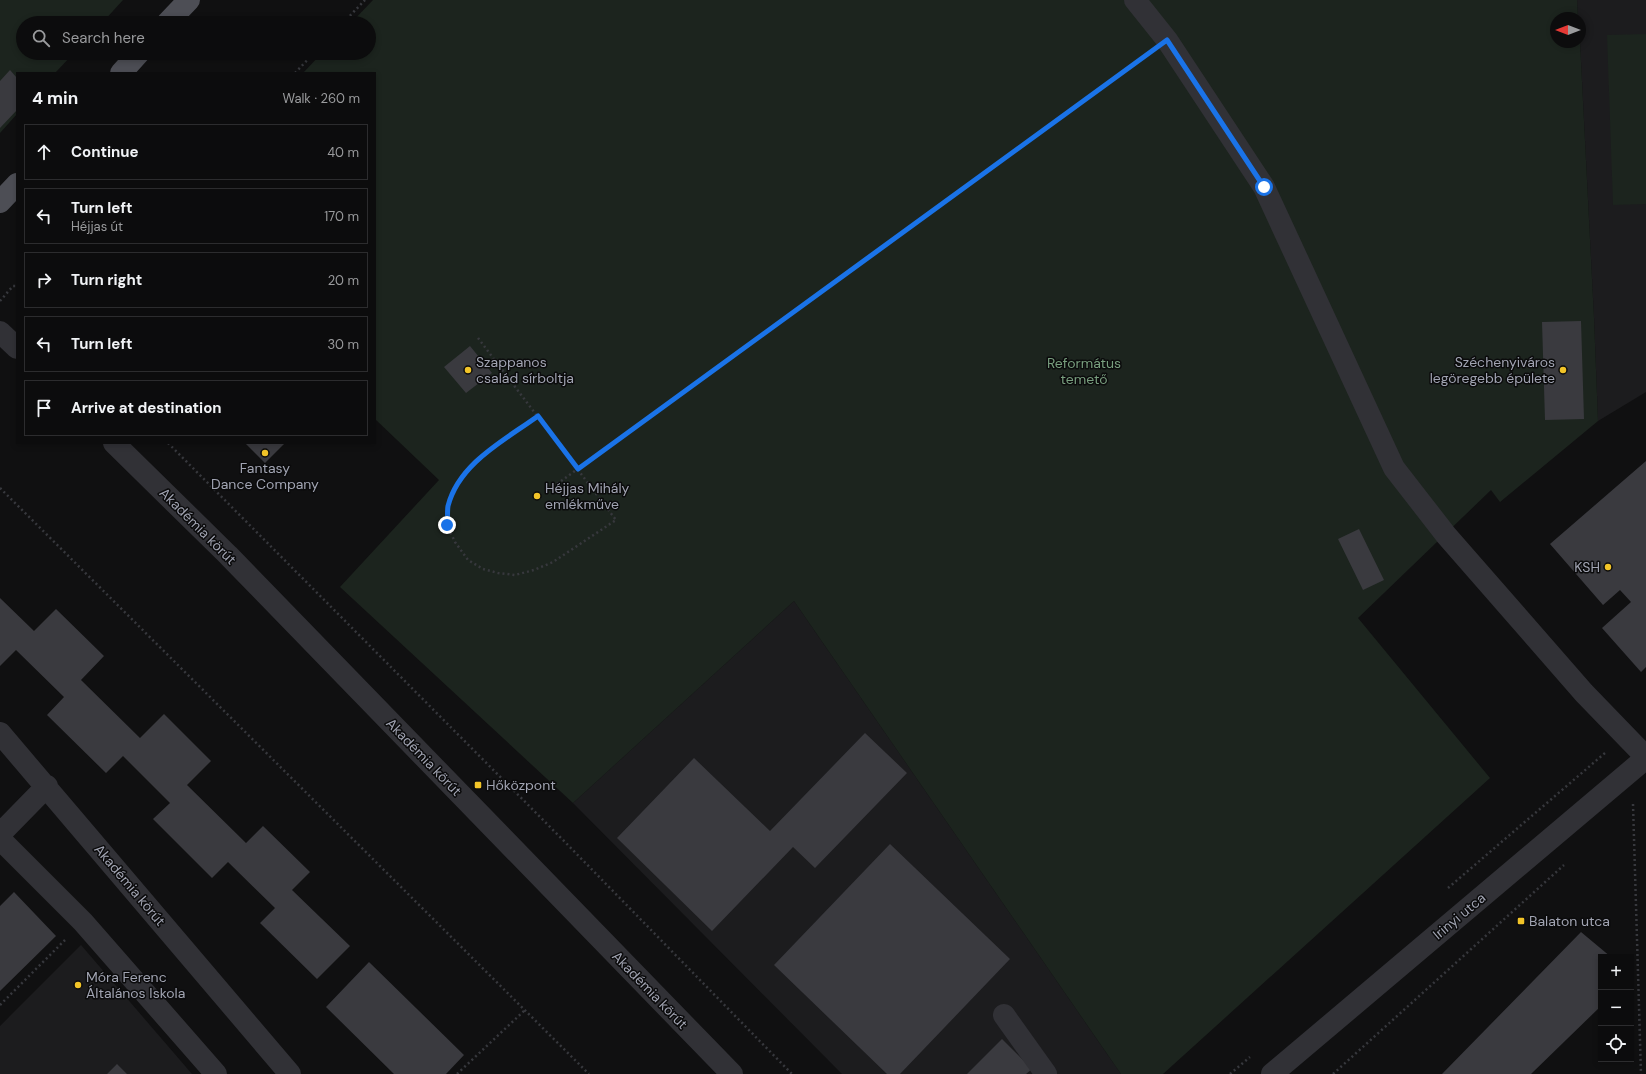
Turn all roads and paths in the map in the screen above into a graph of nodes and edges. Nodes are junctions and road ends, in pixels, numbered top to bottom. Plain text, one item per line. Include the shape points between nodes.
1 (188, 0) edge
2 (365, 0) edge
3 (1135, 0) edge
4 (173, 16) edge
5 (350, 16) edge
6 (1167, 40) junction
7 (132, 60) edge
8 (307, 60) edge
9 (121, 72) edge
10 (296, 72) edge
11 (16, 185) edge
12 (0, 202) edge
13 (13, 286) joint
14 (16, 289) edge
15 (0, 301) edge
16 (0, 332) edge
17 (478, 338) dead end
18 (16, 347) edge
19 (538, 416) junction
20 (115, 444) edge
21 (169, 444) edge
22 (578, 469) junction
23 (557, 484) dead end
24 (0, 488) edge
25 (1, 737) edge
26 (1645, 761) edge
27 (47, 786) junction
28 (1627, 807) dead end
29 (0, 834) edge
30 (0, 839) edge
31 (1568, 860) dead end
32 (83, 922) junction
33 (0, 1005) edge
34 (525, 1010) junction
35 (1004, 1014) dead end
36 (216, 1074) edge
37 (290, 1074) edge
38 (457, 1074) edge
39 (589, 1074) edge
40 (732, 1074) edge
41 (792, 1074) edge
42 (1046, 1074) edge
43 (1272, 1074) edge
44 (1333, 1074) edge
45 (1642, 1074) edge

1 - 4 main road
2 - 5 path
3 - 6 street
6 - 22 path
6 - 26 street via 1264,187 1394,468 1446,535
7 - 9 main road
8 - 10 path
11 - 12 main road
13 - 14 path
13 - 15 path
16 - 18 street
17 - 19 path
19 - 22 path
19 - 22 path via 474,462 459,482 448,506 447,525 468,560 483,569 498,573 515,575 534,570 553,562 616,520
20 - 40 street, Akadémia körút via 228,555
21 - 41 path via 564,840
22 - 23 path
24 - 34 path
25 - 27 street, Akadémia körút
26 - 43 street, Irinyi utca
27 - 29 street
27 - 37 street, Akadémia körút
28 - 45 path via 1633,802
30 - 32 street
31 - 44 path
32 - 33 path
32 - 36 street
34 - 38 path
34 - 39 path
35 - 42 street

